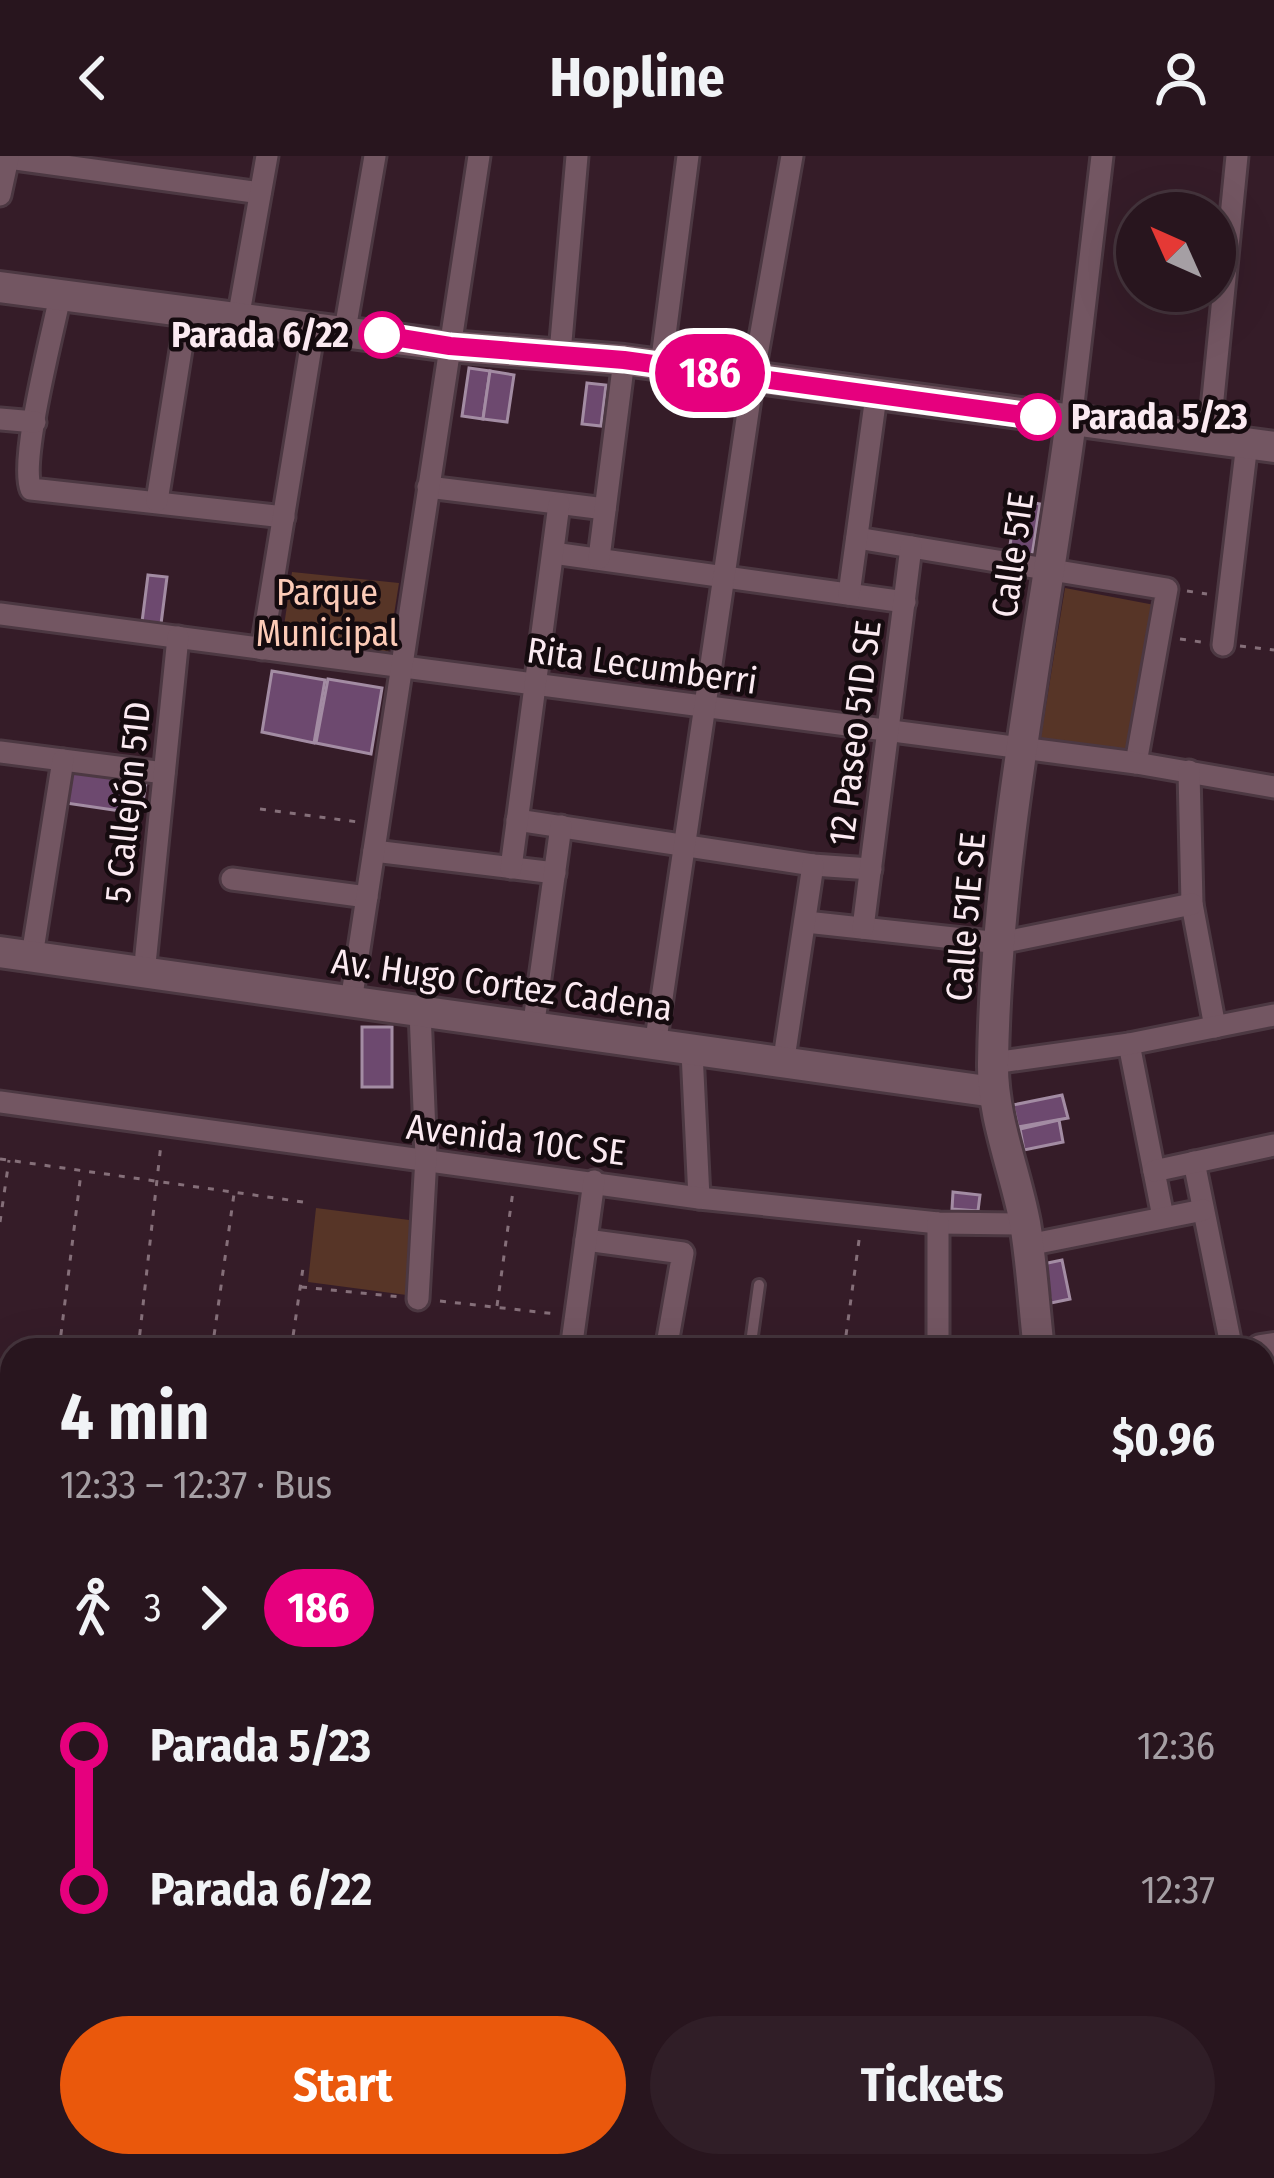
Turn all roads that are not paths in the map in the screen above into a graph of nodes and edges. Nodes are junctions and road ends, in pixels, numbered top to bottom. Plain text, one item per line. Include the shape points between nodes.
1 (267, 156) edge
2 (375, 156) edge
3 (479, 156) edge
4 (577, 156) edge
5 (688, 156) edge
6 (792, 156) edge
7 (1102, 156) edge
8 (1237, 156) edge
9 (4, 157) edge
10 (260, 193) junction
11 (0, 195) edge
12 (0, 287) edge
13 (60, 296) junction
14 (187, 312) junction
15 (238, 319) junction
16 (329, 329) junction
17 (450, 346) junction
18 (560, 353) junction
19 (624, 360) junction
20 (662, 366) junction
21 (753, 379) junction
22 (876, 396) junction
23 (0, 419) edge
24 (1071, 421) junction
25 (35, 422) junction
26 (1208, 439) junction
27 (1261, 445) edge
28 (428, 488) junction
29 (158, 501) junction
30 (560, 504) junction
31 (605, 509) junction
32 (284, 518) junction
33 (857, 538) junction
34 (911, 547) junction
35 (553, 553) junction
36 (599, 558) junction
37 (1051, 570) junction
38 (724, 577) junction
39 (849, 594) junction
40 (905, 602) junction
41 (0, 614) edge
42 (178, 638) junction
43 (1223, 645) road end
44 (262, 649) junction
45 (401, 668) junction
46 (535, 686) junction
47 (705, 708) junction
48 (890, 733) junction
49 (1023, 751) junction
50 (0, 752) edge
51 (63, 760) junction
52 (1136, 763) junction
53 (1189, 772) junction
54 (164, 773) junction
55 (1274, 787) edge
56 (518, 820) junction
57 (561, 826) junction
58 (684, 845) junction
59 (374, 851) junction
60 (813, 865) junction
61 (511, 868) junction
62 (871, 869) junction
63 (555, 873) junction
64 (232, 879) dead end
65 (367, 897) junction
66 (1192, 904) junction
67 (806, 922) junction
68 (863, 928) junction
69 (1000, 943) junction
70 (0, 952) edge
71 (32, 956) junction
72 (144, 974) junction
73 (351, 1002) junction
74 (420, 1012) junction
75 (1274, 1015) edge
76 (1214, 1027) junction
77 (533, 1029) junction
78 (1129, 1044) junction
79 (655, 1046) junction
80 (692, 1052) junction
81 (783, 1065) junction
82 (993, 1077) junction
83 (0, 1102) edge
84 (1274, 1145) edge
85 (425, 1162) junction
86 (1194, 1162) junction
87 (1154, 1171) junction
88 (594, 1180) junction
89 (699, 1198) junction
90 (1203, 1210) junction
91 (1163, 1217) junction
92 (938, 1223) junction
93 (1026, 1234) junction
94 (586, 1240) junction
95 (759, 1285) dead end
96 (418, 1299) dead end
97 (573, 1338) edge
98 (668, 1338) edge
99 (752, 1338) edge
100 (938, 1338) edge
101 (1038, 1338) edge
102 (1230, 1338) edge

1 - 10 street
2 - 16 street
3 - 17 street
4 - 18 street
5 - 20 street
6 - 21 street
7 - 24 street, Calle 51E
8 - 26 street
9 - 10 street
9 - 11 street
10 - 15 street
12 - 13 street
13 - 14 street
13 - 25 street
14 - 15 street
14 - 29 street
15 - 16 street
16 - 17 street
16 - 32 street
17 - 18 street
17 - 28 street
18 - 19 street
19 - 20 street
19 - 31 street
20 - 21 street
21 - 22 street
21 - 38 street
22 - 24 street
22 - 33 street
23 - 25 street
24 - 26 street
24 - 37 street, Calle 51E
25 - 29 street via 27,477 35,491
26 - 27 street
27 - 43 street
28 - 30 street
28 - 45 street
29 - 32 street
30 - 31 street
30 - 35 street
31 - 36 street
32 - 44 street
33 - 34 street
33 - 39 street
34 - 37 street
34 - 40 street, 12 Paseo 51D SE
35 - 36 street
35 - 46 street
36 - 38 street
37 - 49 street, Calle 51E
37 - 52 street via 1167,589
38 - 39 street
38 - 47 street
39 - 40 street
40 - 48 street, 12 Paseo 51D SE
41 - 42 street, Rita Lecumberri
42 - 44 street, Rita Lecumberri
42 - 54 street, 5 Callejón 51D
44 - 45 street, Rita Lecumberri
45 - 46 street, Rita Lecumberri
45 - 59 street
46 - 47 street, Rita Lecumberri
46 - 56 street
47 - 48 street, Rita Lecumberri
47 - 58 street
48 - 49 street, Rita Lecumberri
48 - 62 street, 12 Paseo 51D SE
49 - 52 street, Rita Lecumberri
49 - 69 street, Calle 51E SE
50 - 51 street
51 - 54 street
51 - 71 street
52 - 53 street, Rita Lecumberri
53 - 55 street, Rita Lecumberri
53 - 66 street
54 - 72 street, 5 Callejón 51D
56 - 57 street
56 - 61 street
57 - 58 street
57 - 63 street
58 - 60 street
58 - 79 street
59 - 61 street
59 - 65 street
60 - 62 street
60 - 67 street
61 - 63 street
62 - 68 street, 12 Paseo 51D SE
63 - 77 street
64 - 65 street
65 - 73 street
66 - 69 street
66 - 76 street
67 - 68 street
67 - 81 street
68 - 69 street
69 - 82 street, Calle 51E SE
70 - 71 street, Av. Hugo Cortez Cadena
71 - 72 street, Av. Hugo Cortez Cadena
72 - 73 street, Av. Hugo Cortez Cadena
73 - 74 street, Av. Hugo Cortez Cadena
74 - 77 street, Av. Hugo Cortez Cadena
74 - 85 street
75 - 76 street
76 - 78 street
77 - 79 street, Av. Hugo Cortez Cadena
78 - 82 street
78 - 87 street
79 - 80 street, Av. Hugo Cortez Cadena
80 - 81 street, Av. Hugo Cortez Cadena
80 - 89 street
81 - 82 street, Av. Hugo Cortez Cadena
82 - 93 street, Calle 51E SE
83 - 85 street, Avenida 10C SE
84 - 86 street
85 - 88 street, Avenida 10C SE
85 - 96 street
86 - 87 street
86 - 90 street
87 - 91 street
88 - 89 street, Avenida 10C SE
88 - 94 street
89 - 92 street, Avenida 10C SE
90 - 91 street, Avenida 10C SE
90 - 102 street
91 - 93 street, Avenida 10C SE
92 - 93 street, Avenida 10C SE
92 - 100 street
93 - 101 street, Calle 51E SE
94 - 97 street
94 - 98 street via 683,1253
95 - 99 lane

